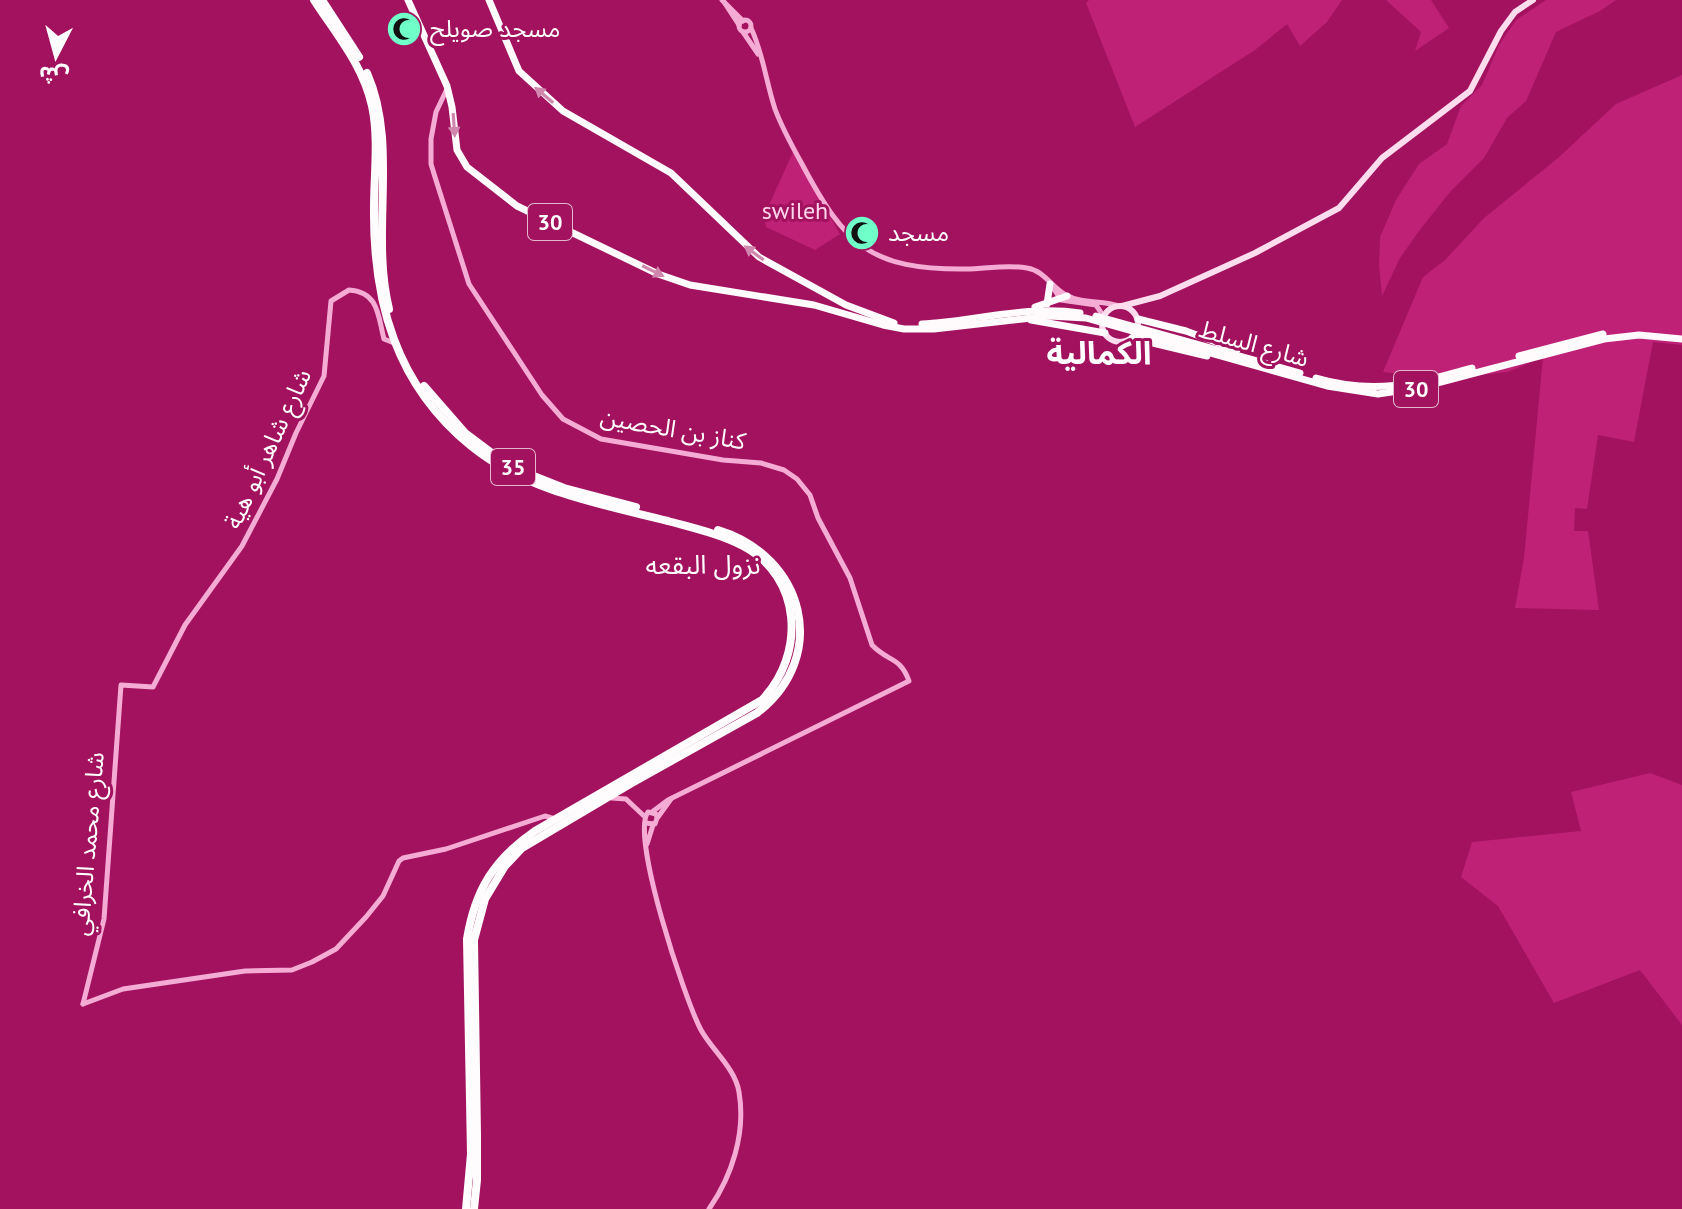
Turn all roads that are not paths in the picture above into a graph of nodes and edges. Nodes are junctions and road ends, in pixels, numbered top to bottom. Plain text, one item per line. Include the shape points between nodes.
1 (314, 0) edge
2 (322, 0) edge
3 (408, 0) edge
4 (489, 0) edge
5 (1533, 0) edge
6 (722, 1) edge
7 (742, 26) junction
8 (751, 28) junction
9 (761, 58) junction
10 (447, 86) junction
11 (451, 100) junction
12 (442, 102) junction
13 (1050, 282) junction
14 (821, 293) junction
15 (1064, 298) junction
16 (1151, 299) junction
17 (1047, 304) junction
18 (814, 305) junction
19 (1121, 306) junction
20 (1019, 315) junction
21 (1104, 317) junction
22 (1137, 318) junction
23 (1105, 333) junction
24 (1682, 337) edge
25 (1132, 338) junction
26 (394, 343) junction
27 (1250, 360) junction
28 (121, 685) joint
29 (668, 759) junction
30 (630, 784) junction
31 (607, 798) junction
32 (671, 798) junction
33 (632, 801) junction
34 (647, 816) junction
35 (657, 818) junction
36 (555, 819) junction
37 (653, 825) junction
38 (646, 845) junction
39 (473, 1083) junction
40 (473, 1099) junction
41 (466, 1209) edge
42 (474, 1209) edge
43 (709, 1209) edge

1 - 26 highway, 35 via 357,64 372,103 374,256
2 - 29 highway, 35 via 358,55 376,96 387,298 401,344 428,391 465,433 511,466 553,484 745,540 771,559 791,589 798,609 799,645 794,668 778,694 757,713
3 - 10 main road, 30
14 -> 4 main road, 30 via 747,249 671,173 575,120 538,91 519,71
5 - 16 main road via 1501,31 1466,96 1382,158 1339,208
6 - 7 street
7 - 8 street
7 - 8 street via 749,22
7 - 9 street
8 - 9 street
9 - 13 street via 776,110 802,164 838,225 856,244 897,263 964,270 1026,267
10 - 11 main road, 30
10 - 12 street, كناز بن الحصين
11 - 12 street
11 -> 18 main road, 30 via 461,158 517,206 678,282
12 - 32 street, كناز بن الحصين via 433,127 431,164 466,276 547,401 568,423 601,439 761,463 797,479 850,578 872,645 902,666 909,681
13 - 15 street
13 - 17 main road
14 - 18 main road
14 - 20 main road, شارع السلط / 30 via 904,325
15 - 17 main road
15 - 19 street
15 - 21 street via 1096,305
16 - 19 main road
16 - 22 main road
17 - 20 main road
18 - 20 main road, شارع السلط / 30 via 904,329
19 - 21 main road
19 - 22 main road
20 - 23 main road
20 - 27 main road, شارع السلط / 30 via 1086,316
21 - 23 main road
22 - 25 main road
22 - 27 main road via 1186,331
23 - 25 main road via 1117,342
24 - 27 main road, شارع السلط / 30 via 1599,339 1390,393 1336,389
25 - 27 main road via 1231,361
26 - 28 street, شارع شاهر أبو هية via 384,339 369,296 349,290 331,301 324,376 242,546 185,625 153,687
26 - 29 highway, 35 via 441,416 498,464 550,489 731,540 760,558 778,579 793,626 792,647 776,684 753,707
28 - 36 street, شارع محمد الخرافي via 104,919 83,1004 135,987 301,967 332,952 351,935 383,896 403,858 545,816
29 - 30 highway, 35
29 - 36 highway, 35
30 - 31 highway, 35
30 - 33 street via 624,793
31 - 33 street
31 - 39 highway, 35 via 522,848 485,899 474,940
32 - 34 street
32 - 35 street
33 - 34 street
34 - 35 street
34 - 37 street
34 - 38 street
35 - 37 street
36 - 39 highway, 35 via 506,853 473,912 466,946
37 - 38 street
38 - 43 street via 652,884 693,1013 739,1090 734,1161
39 - 40 highway, 35
40 - 41 highway, 35
40 - 42 highway, 35

